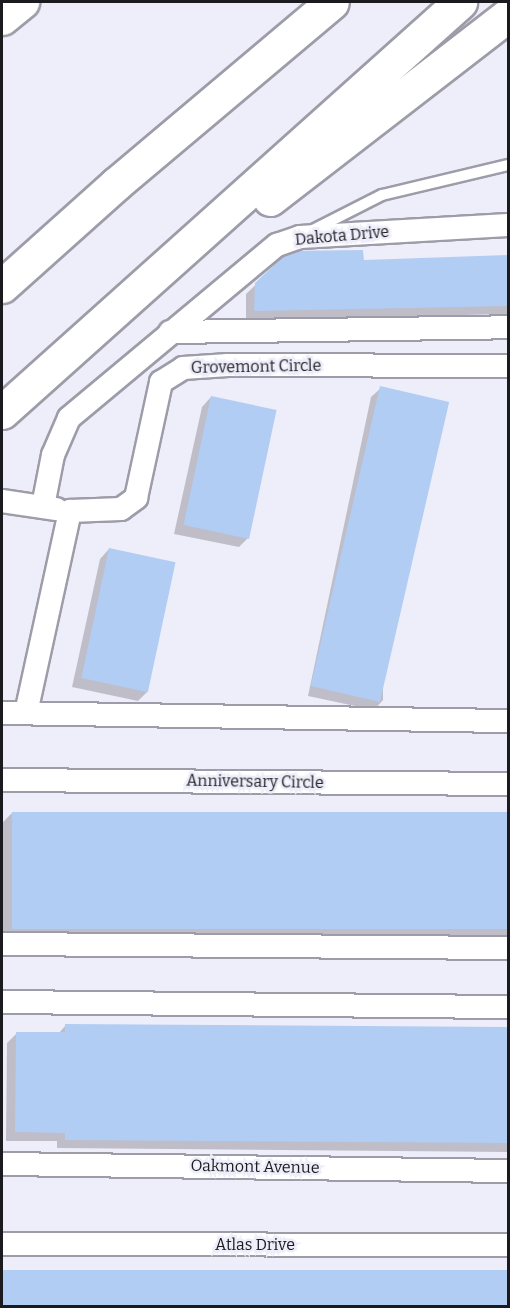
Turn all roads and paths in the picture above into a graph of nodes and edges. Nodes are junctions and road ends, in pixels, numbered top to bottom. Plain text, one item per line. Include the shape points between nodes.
1 (22, 2) edge
2 (333, 2) edge
3 (460, 2) edge
4 (508, 15) edge
5 (2, 18) edge
6 (508, 165) edge
7 (508, 225) edge
8 (300, 237) junction
9 (2, 286) edge
10 (508, 327) edge
11 (170, 332) junction
12 (508, 366) edge
13 (38, 380) junction
14 (2, 412) edge
15 (2, 501) edge
16 (43, 506) junction
17 (70, 511) junction
18 (2, 713) edge
19 (26, 713) junction
20 (508, 721) edge
21 (2, 780) edge
22 (508, 784) edge
23 (2, 944) edge
24 (508, 948) edge
25 (2, 1002) edge
26 (508, 1007) edge
27 (2, 1164) edge
28 (508, 1171) edge
29 (2, 1244) edge
30 (508, 1245) edge

1 - 5 main road
2 - 9 main road
3 - 13 main road
4 - 13 main road
6 - 8 lane via 382,195
7 - 8 street, Dakota Drive
8 - 11 street, Dakota Drive via 277,245
10 - 11 street
11 - 16 street, Dakota Drive via 69,418 52,455
12 - 17 street, Grovemont Circle via 183,368 161,381 136,498 121,509 103,513
13 - 14 main road
15 - 16 street, Grovemont Circle
16 - 17 street, Grovemont Circle
17 - 19 street
18 - 19 street
19 - 20 street
21 - 22 street, Anniversary Circle
23 - 24 street
25 - 26 street
27 - 28 street, Oakmont Avenue
29 - 30 street, Atlas Drive

